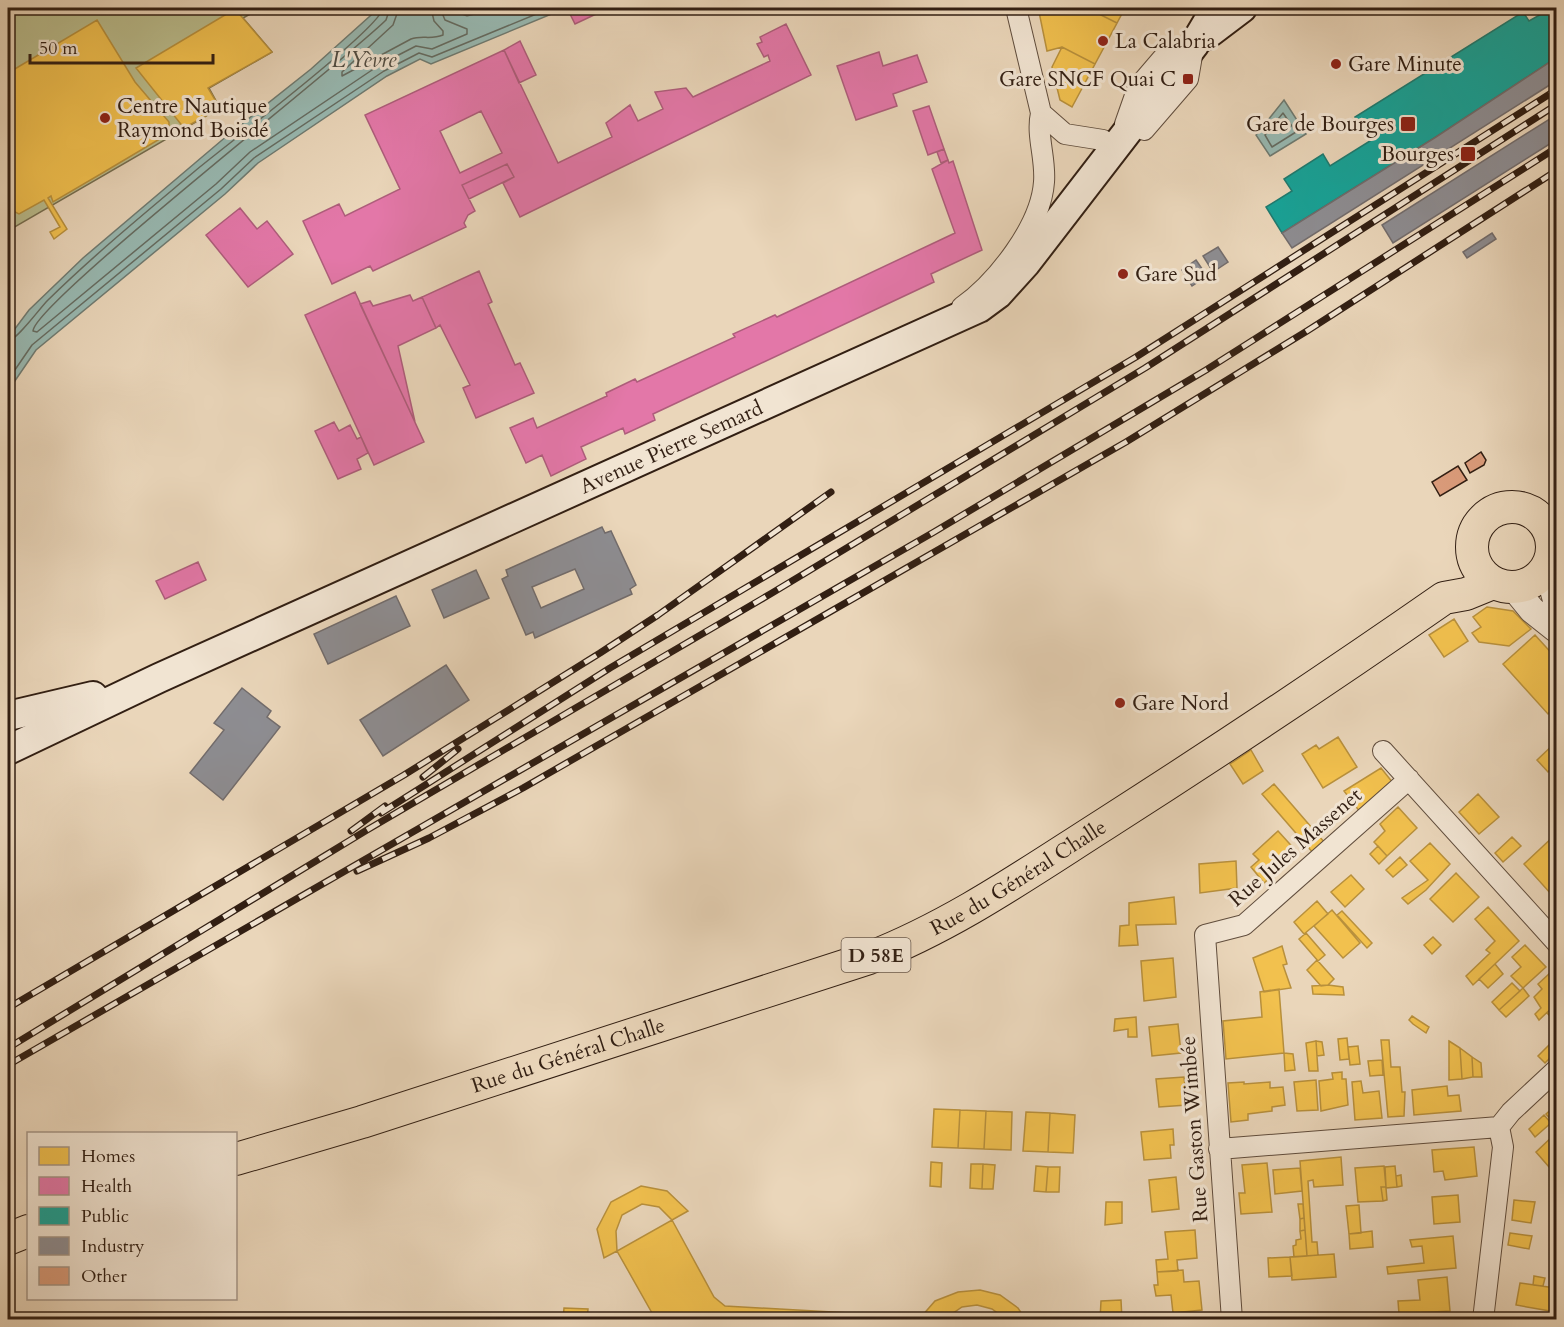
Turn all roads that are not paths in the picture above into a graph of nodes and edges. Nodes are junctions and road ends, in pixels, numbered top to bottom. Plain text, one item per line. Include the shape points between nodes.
1 (1016, 8) edge
2 (1216, 8) edge
3 (1242, 8) edge
4 (1194, 45) junction
5 (1041, 113) junction
6 (1117, 143) junction
7 (925, 333) junction
8 (1545, 510) edge
9 (1552, 551) edge
10 (1473, 558) junction
11 (1504, 586) junction
12 (1444, 598) junction
13 (1557, 600) edge
14 (1557, 629) edge
15 (159, 678) junction
16 (8, 716) edge
17 (8, 750) edge
18 (1383, 751) dead end
19 (1409, 779) junction
20 (1205, 935) joint
21 (1557, 942) edge
22 (1557, 1070) edge
23 (1499, 1127) junction
24 (1219, 1149) junction
25 (237, 1160) edge
26 (27, 1211) edge
27 (8, 1215) edge
28 (27, 1231) edge
29 (8, 1239) edge
30 (1232, 1320) edge
31 (1483, 1320) edge

1 - 5 street
2 - 4 main road, Avenue Pierre Semard
3 - 4 main road, Avenue Pierre Semard
4 - 6 main road, Avenue Pierre Semard
5 - 6 street via 1065,134
5 - 7 street via 1037,129 1044,181 1030,227 1005,264 968,303
6 - 7 main road, Avenue Pierre Semard via 998,294 979,308
7 - 15 main road, Avenue Pierre Semard
8 - 9 main road
8 - 10 main road via 1506,508 1492,512 1474,535
9 - 11 main road via 1533,581
9 - 13 street
10 - 11 main road via 1481,573
10 - 12 main road, Rue du Général Challe / D 58E via 1453,578
11 - 12 main road, Rue du Général Challe / D 58E
11 - 14 street
12 - 25 main road, Rue du Général Challe / D 58E via 1289,706 917,939 509,1075
15 - 16 main road, Avenue Pierre Semard
15 - 17 main road, Avenue Pierre Semard
18 - 19 street
19 - 20 street, Rue Jules Massenet via 1244,926
19 - 21 street
20 - 24 street, Rue Gaston Wimbée
22 - 23 street
23 - 24 street
23 - 31 street via 1503,1147
24 - 30 street, Rue Gaston Wimbée
26 - 27 main road
28 - 29 main road

